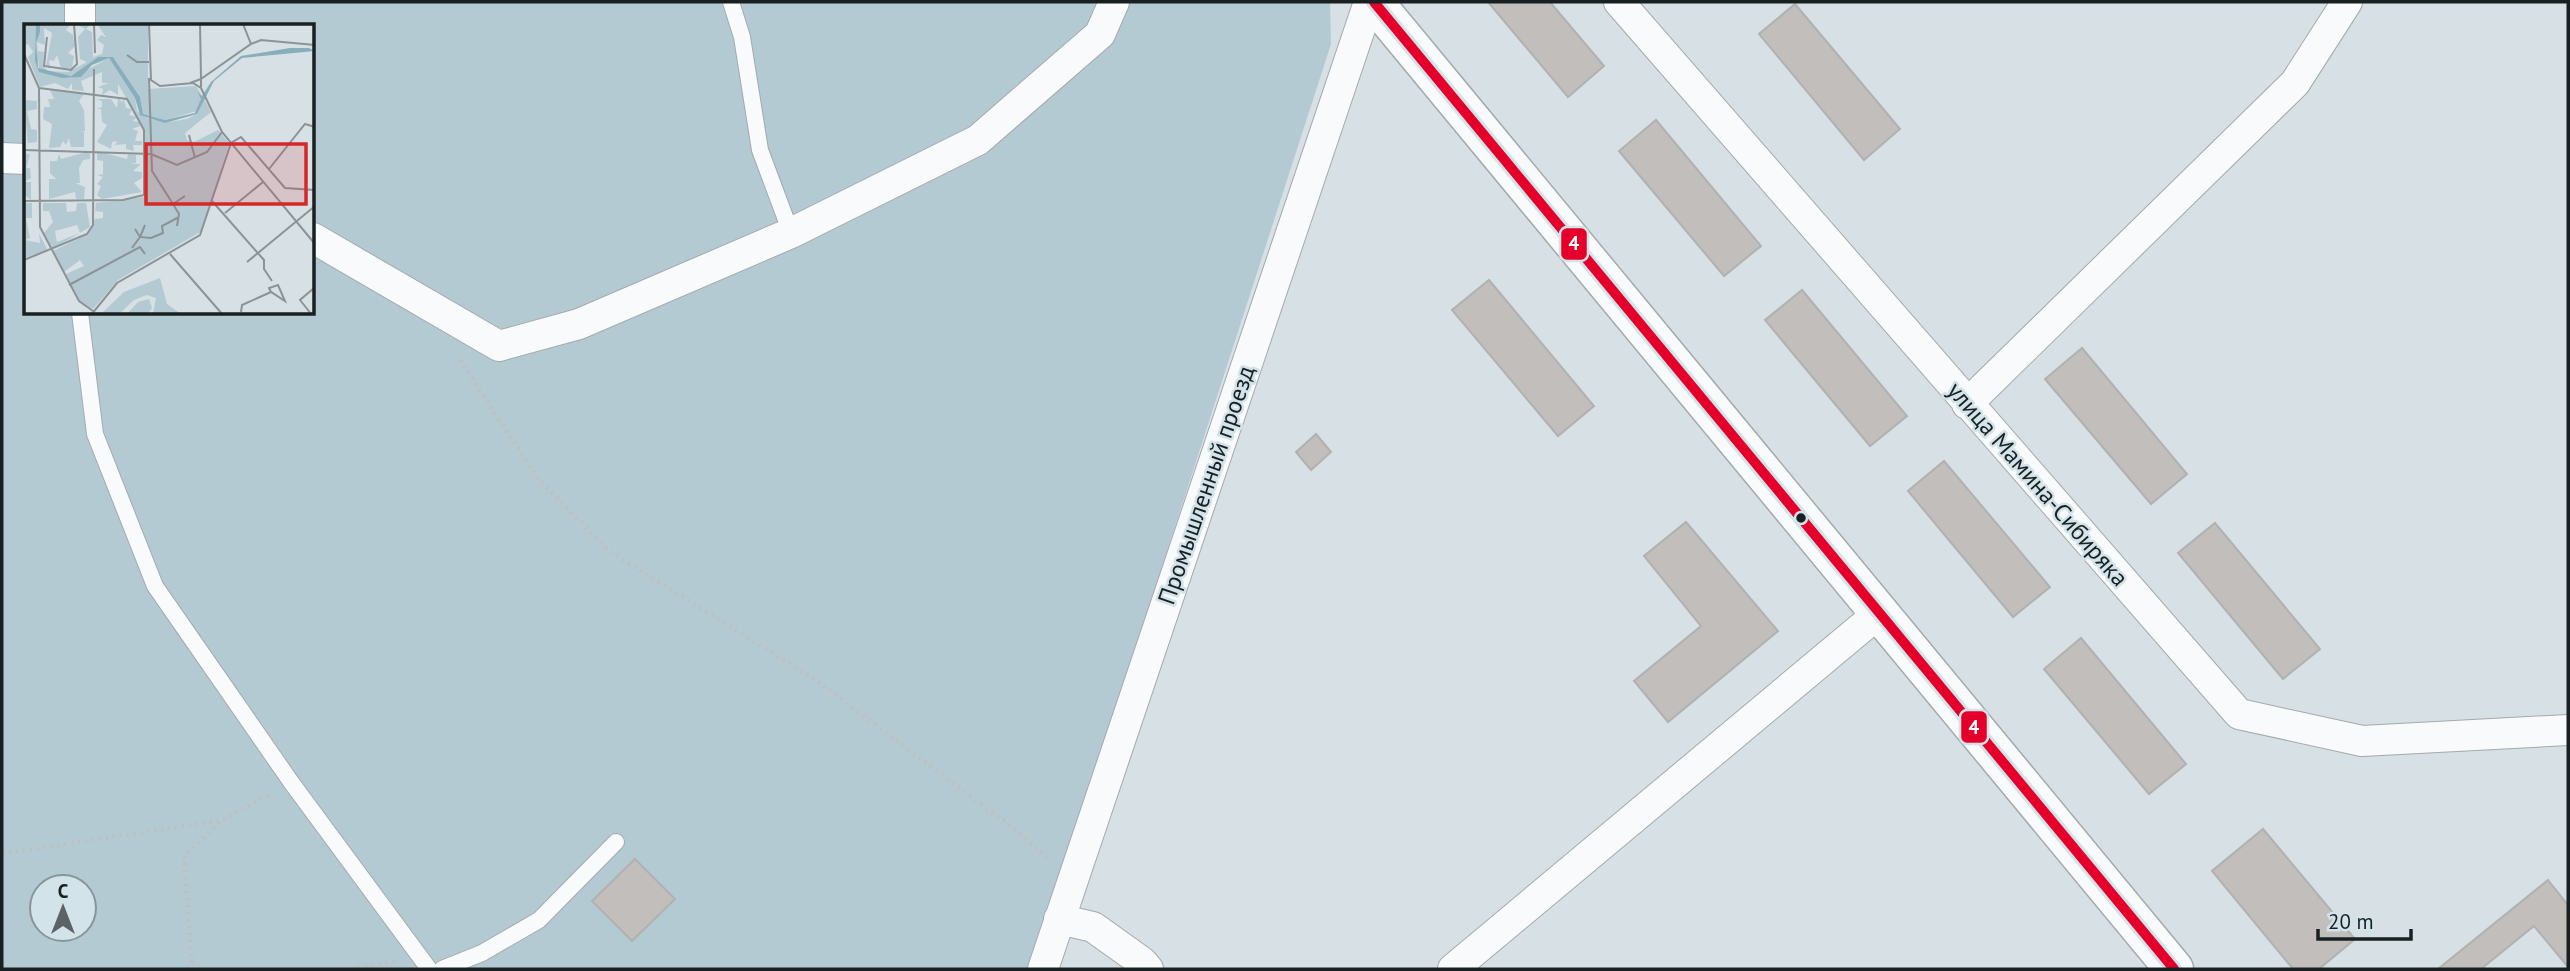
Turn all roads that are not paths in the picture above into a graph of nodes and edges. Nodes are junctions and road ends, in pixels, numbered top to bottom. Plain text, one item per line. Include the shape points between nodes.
1 (80, 2) edge
2 (731, 2) edge
3 (1114, 2) edge
4 (1372, 2) edge
5 (1619, 2) edge
6 (2347, 2) edge
7 (80, 24) edge
8 (2, 158) edge
9 (24, 159) edge
10 (791, 233) junction
11 (315, 239) edge
12 (80, 315) edge
13 (1967, 404) junction
14 (1880, 613) junction
15 (2568, 730) edge
16 (617, 842) dead end
17 (1059, 919) junction
18 (424, 963) edge
19 (442, 969) edge
20 (1043, 969) edge
21 (1148, 969) edge
22 (1452, 969) edge
23 (2175, 969) edge

1 - 7 street
2 - 10 lane via 742,37 760,150
3 - 10 street via 1100,34 978,140
4 - 14 main road
4 - 17 street, Промышленный проезд
5 - 13 street, улица Мамина-Сибиряка
6 - 13 street via 2295,83
8 - 9 street
10 - 11 street via 579,324 499,346
12 - 18 lane via 95,434 155,586
13 - 15 street, улица Мамина-Сибиряка via 2239,714 2362,741
14 - 22 street
14 - 23 main road
16 - 19 lane via 539,920 482,953
17 - 20 street, Промышленный проезд
17 - 21 street via 1093,928

